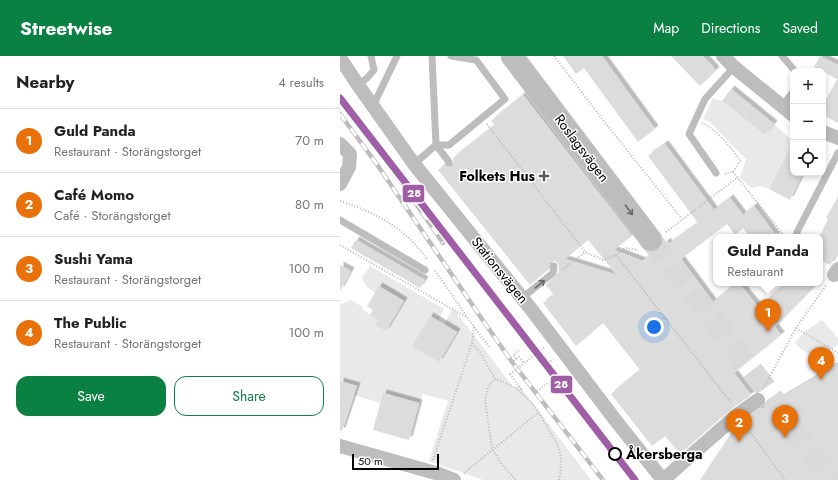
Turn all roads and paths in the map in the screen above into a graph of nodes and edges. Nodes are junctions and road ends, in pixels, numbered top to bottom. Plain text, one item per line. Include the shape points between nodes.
1 (371, 56) edge
2 (397, 56) edge
3 (432, 56) edge
4 (451, 56) edge
5 (512, 56) edge
6 (526, 56) edge
7 (554, 56) edge
8 (723, 56) edge
9 (782, 56) edge
10 (340, 58) edge
11 (734, 67) junction
12 (792, 68) edge
13 (358, 86) junction
14 (372, 106) junction
15 (788, 110) edge
16 (696, 120) junction
17 (484, 121) dead end
18 (826, 133) edge
19 (838, 138) edge
20 (340, 144) edge
21 (436, 145) junction
22 (838, 153) edge
23 (449, 162) dead end
24 (414, 164) junction
25 (716, 172) joint
26 (733, 172) junction
27 (738, 177) junction
28 (340, 184) edge
29 (682, 219) junction
30 (340, 220) edge
31 (783, 234) edge
32 (797, 234) edge
33 (655, 238) junction
34 (340, 245) edge
35 (585, 252) junction
36 (616, 255) junction
37 (554, 266) dead end
38 (425, 270) dead end
39 (561, 271) dead end
40 (836, 272) edge
41 (522, 298) junction
42 (468, 318) dead end
43 (474, 327) dead end
44 (796, 328) junction
45 (545, 347) dead end
46 (490, 348) dead end
47 (521, 349) dead end
48 (838, 353) edge
49 (554, 358) dead end
50 (524, 363) junction
51 (548, 363) dead end
52 (495, 379) junction
53 (548, 384) dead end
54 (520, 390) junction
55 (537, 391) dead end
56 (758, 400) joint
57 (539, 412) junction
58 (737, 415) junction
59 (340, 446) edge
60 (492, 449) junction
61 (430, 471) junction
62 (459, 478) edge
63 (516, 480) edge
64 (559, 480) edge
65 (663, 480) edge
66 (785, 480) edge

1 - 13 lane via 374,70
2 - 14 lane
3 - 21 lane
4 - 21 lane via 476,60 505,99 449,145
5 -> 33 main road, Roslagsvägen
6 - 33 main road, Roslagsvägen
7 - 29 path
8 - 11 street
9 - 12 lane
10 - 13 street, Stationsvägen
11 - 15 street
11 - 16 lane via 705,99
13 - 14 street, Stationsvägen
14 - 24 street, Stationsvägen
16 - 25 lane via 689,134
16 - 26 path via 709,126 737,155 740,161
17 - 35 path
18 - 19 street
20 - 28 street via 350,154 349,167
21 - 23 lane
21 - 24 lane
22 - 32 lane
24 - 41 street, Stationsvägen
25 - 26 path
26 - 27 path
27 - 29 path
27 - 31 path
29 - 33 path
30 - 38 lane
33 - 36 path via 625,248
34 - 42 path
35 - 36 path via 603,260
35 - 39 path
36 - 58 path via 735,408
41 -> 37 lane via 554,273
40 - 44 path
41 - 65 street, Stationsvägen
43 - 46 path
44 - 48 path
44 - 56 path
45 - 50 path, bridge
47 - 50 path via 513,356 515,360 519,357
49 - 51 path
50 - 54 path, bridge via 510,374
52 - 54 path via 508,382
52 - 60 path via 489,385 485,399
52 - 61 path via 472,343
53 - 55 path
54 - 57 path
56 - 58 street
57 - 60 path
57 - 64 path via 559,450
58 - 65 street
58 - 66 path
59 - 61 street
60 - 62 path
60 - 63 path
61 - 62 street

